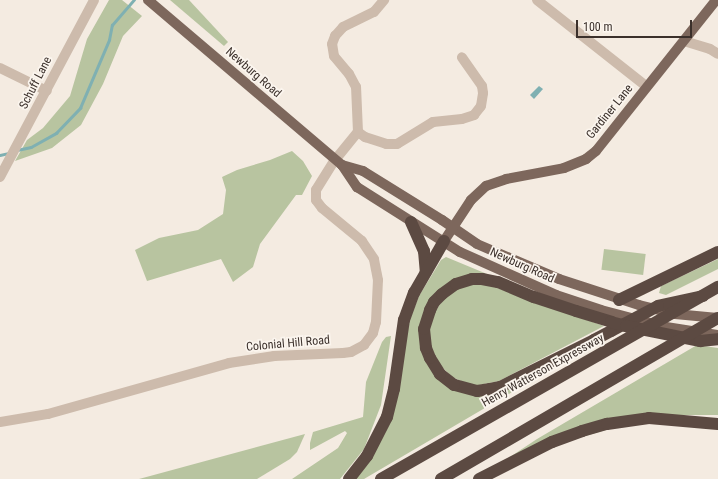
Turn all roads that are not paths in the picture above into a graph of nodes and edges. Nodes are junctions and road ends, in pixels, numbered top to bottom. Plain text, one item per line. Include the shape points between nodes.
1 (94, 0) edge
2 (148, 0) edge
3 (384, 0) edge
4 (537, 0) edge
5 (717, 0) edge
6 (684, 41) junction
7 (718, 54) edge
8 (462, 57) dead end
9 (0, 68) edge
10 (647, 87) junction
11 (47, 91) junction
12 (358, 132) junction
13 (339, 163) junction
14 (0, 177) edge
15 (411, 222) junction
16 (452, 227) junction
17 (444, 241) junction
18 (718, 252) edge
19 (426, 272) junction
20 (718, 287) edge
21 (703, 296) junction
22 (619, 300) junction
23 (718, 318) edge
24 (718, 335) edge
25 (718, 339) edge
26 (0, 422) edge
27 (718, 424) edge
28 (349, 479) edge
29 (381, 479) edge
30 (441, 479) edge
31 (479, 479) edge

1 - 11 street, Schuff Lane
2 - 13 main road, Newburg Road
3 - 12 street via 374,12 338,31 332,44 337,61 349,74 356,87
4 - 10 street
5 - 6 main road, Gardiner Lane
6 - 7 street
6 - 10 main road, Gardiner Lane
8 - 12 street via 482,86 481,106 474,115 434,122 397,144 386,144
9 - 11 street
10 - 16 main road, Gardiner Lane via 603,144 586,158 564,168 506,179 486,186 471,200
11 - 14 street, Schuff Lane
12 - 13 street, Colonial Hill Road
13 - 15 main road, Newburg Road via 357,187
13 - 16 main road, Newburg Road via 362,171
13 - 26 street, Colonial Hill Road via 318,185 316,196 322,208 362,241 374,259 378,280 376,322 364,345 351,352 274,356 229,363 48,414
15 - 17 main road, Newburg Road
15 - 19 highway via 424,251
16 - 17 main road, Gardiner Lane
16 - 22 main road, Newburg Road via 477,244 506,257
17 - 19 highway
17 - 24 main road, Newburg Road via 460,252 556,295 625,317 666,327
18 - 22 highway
19 - 28 highway via 404,320 394,389 387,417 367,456
20 - 21 highway, Henry Watterson Expressway
21 - 25 highway via 658,306 513,380 477,391 465,389 440,374 430,358 424,338 426,319 434,302 449,288 472,279 498,282 534,297 611,322 657,333 700,341
21 - 29 highway, Henry Watterson Expressway
22 - 23 main road, Newburg Road via 675,314
23 - 30 highway
27 - 31 highway via 649,418 607,424 552,442

